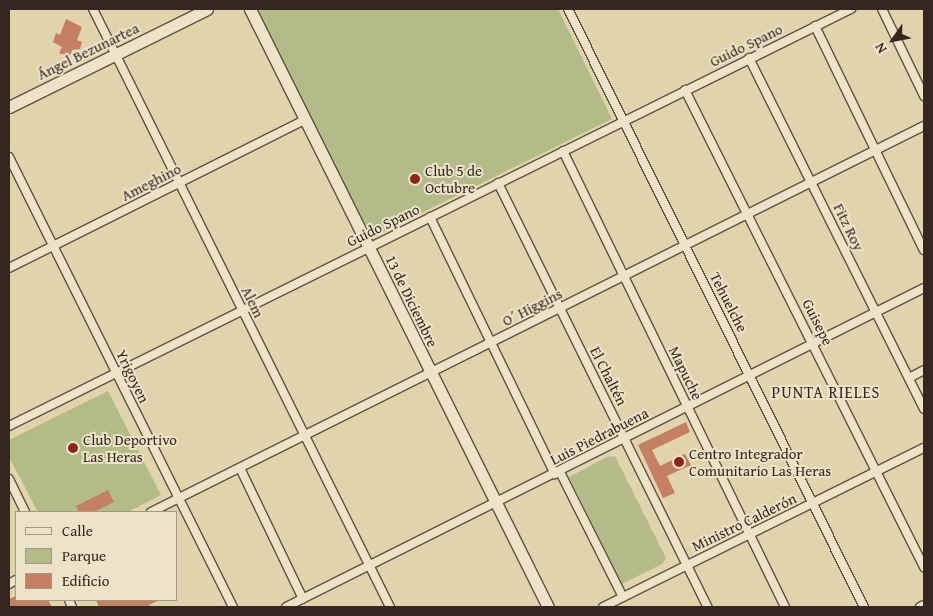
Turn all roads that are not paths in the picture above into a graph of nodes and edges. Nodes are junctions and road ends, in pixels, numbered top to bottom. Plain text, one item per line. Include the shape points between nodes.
1 (92, 9) edge
2 (207, 9) edge
3 (250, 9) edge
4 (568, 9) edge
5 (850, 9) edge
6 (882, 9) edge
7 (815, 26) junction
8 (115, 54) junction
9 (749, 58) junction
10 (685, 90) junction
11 (924, 96) edge
12 (9, 107) edge
13 (306, 120) junction
14 (624, 121) junction
15 (924, 126) edge
16 (563, 151) junction
17 (876, 151) junction
18 (9, 157) edge
19 (179, 183) junction
20 (498, 183) junction
21 (812, 183) junction
22 (749, 215) junction
23 (430, 217) junction
24 (53, 246) junction
25 (685, 246) junction
26 (369, 248) junction
27 (924, 250) edge
28 (9, 268) edge
29 (624, 276) junction
30 (924, 288) edge
31 (560, 308) junction
32 (242, 310) junction
33 (877, 313) junction
34 (491, 342) junction
35 (814, 344) junction
36 (924, 370) edge
37 (431, 372) junction
38 (116, 373) junction
39 (751, 377) junction
40 (909, 378) junction
41 (687, 408) junction
42 (924, 409) edge
43 (9, 426) edge
44 (305, 436) junction
45 (625, 439) junction
46 (924, 448) edge
47 (240, 468) junction
48 (877, 471) junction
49 (558, 473) junction
50 (9, 479) edge
51 (179, 499) junction
52 (496, 503) junction
53 (813, 503) junction
54 (25, 511) edge
55 (153, 511) edge
56 (749, 535) junction
57 (687, 565) junction
58 (369, 566) junction
59 (924, 567) edge
60 (623, 597) junction
61 (303, 599) junction
62 (924, 605) edge
63 (233, 607) edge
64 (286, 607) edge
65 (390, 607) edge
66 (548, 607) edge
67 (602, 607) edge
68 (708, 607) edge
69 (785, 607) edge
70 (864, 607) edge
71 (920, 607) edge

1 - 8 street, Alem
2 - 8 street, Ángel Bezunartea
3 - 13 street, 13 de Diciembre
4 - 14 street, Tehuelche
5 - 7 street, Guido Spano
6 - 11 street
7 - 9 street, Guido Spano
7 - 17 street
8 - 12 street, Ángel Bezunartea
8 - 19 street, Alem
9 - 10 street, Guido Spano
9 - 21 street, Fitz Roy
10 - 14 street, Guido Spano
10 - 22 street, Guisepe
13 - 19 street, Ameghino
13 - 26 street, 13 de Diciembre
14 - 16 street, Guido Spano
14 - 25 street, Tehuelche
15 - 17 street, O´ Higgins
16 - 20 street, Guido Spano
16 - 29 street, Mapuche
17 - 21 street, O´ Higgins
17 - 27 street
18 - 24 street, Yrigoyen
19 - 24 street, Ameghino
19 - 32 street, Alem
20 - 23 street, Guido Spano
20 - 31 street, El Chaltén
21 - 22 street, O´ Higgins
21 - 33 street, Fitz Roy
22 - 25 street, O´ Higgins
22 - 35 street, Guisepe
23 - 26 street, Guido Spano
23 - 34 street
24 - 28 street, Ameghino
24 - 38 street, Yrigoyen
25 - 29 street, O´ Higgins
25 - 39 street, Tehuelche
26 - 32 street, Guido Spano
26 - 37 street, 13 de Diciembre
29 - 31 street, O´ Higgins
29 - 41 street, Mapuche
30 - 33 street, Luis Piedrabuena
31 - 34 street, O´ Higgins
31 - 45 street, El Chaltén
32 - 38 street, Guido Spano
32 - 44 street, Alem
33 - 35 street, Luis Piedrabuena
33 - 40 street, Fitz Roy
34 - 37 street, O´ Higgins
34 - 49 street
35 - 39 street, Luis Piedrabuena
35 - 48 street, Guisepe
36 - 40 street
37 - 44 street, O´ Higgins
37 - 52 street, 13 de Diciembre
38 - 43 street, Guido Spano
38 - 51 street, Yrigoyen
39 - 41 street, Luis Piedrabuena
39 - 53 street, Tehuelche
40 - 42 street, Fitz Roy
41 - 45 street, Luis Piedrabuena
41 - 56 street, Mapuche
44 - 47 street, O´ Higgins
44 - 58 street, Alem
45 - 49 street, Luis Piedrabuena
45 - 57 street, El Chaltén
46 - 48 street, Ministro Calderón
47 - 51 street, O´ Higgins
47 - 61 street
48 - 53 street, Ministro Calderón
48 - 59 street, Guisepe
49 - 52 street, Luis Piedrabuena
49 - 60 street
50 - 54 street
51 - 55 street, O´ Higgins
51 - 63 street, Yrigoyen
52 - 58 street, Luis Piedrabuena
52 - 66 street, 13 de Diciembre
53 - 56 street, Ministro Calderón
53 - 70 street, Tehuelche
56 - 57 street, Ministro Calderón
56 - 69 street, Mapuche
57 - 60 street, Ministro Calderón
57 - 68 street, El Chaltén
58 - 61 street, Luis Piedrabuena
58 - 65 street, Alem
60 - 67 street, Ministro Calderón
61 - 64 street, Luis Piedrabuena
62 - 71 street

